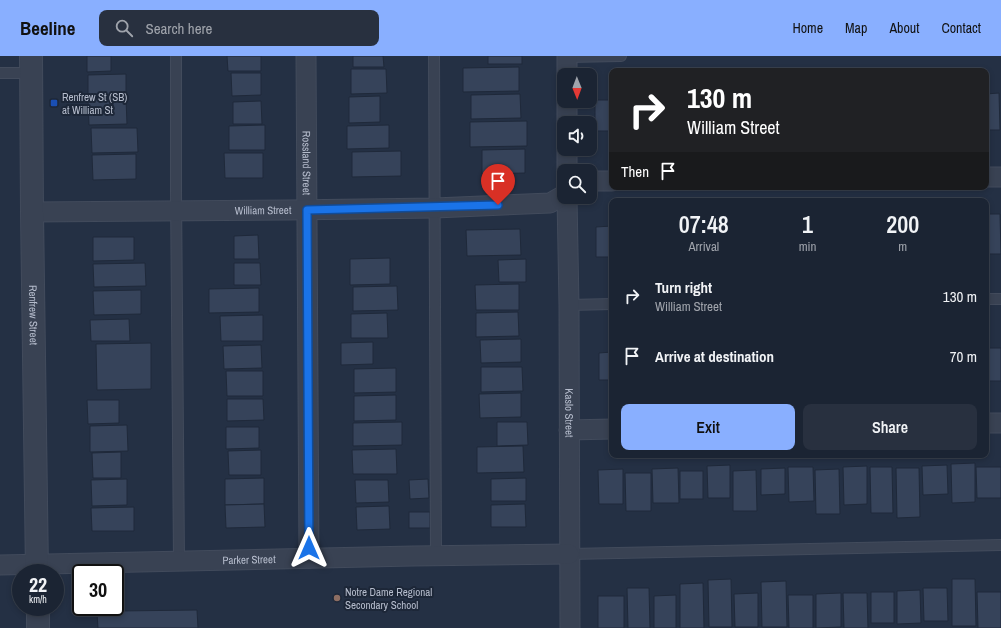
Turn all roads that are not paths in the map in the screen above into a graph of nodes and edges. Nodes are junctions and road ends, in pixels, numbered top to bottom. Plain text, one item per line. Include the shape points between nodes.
1 (176, 56) edge
2 (306, 56) edge
3 (434, 56) edge
4 (621, 56) edge
5 (567, 63) edge
6 (30, 64) edge
7 (0, 73) edge
8 (1001, 176) edge
9 (989, 177) edge
10 (597, 181) edge
11 (609, 181) edge
12 (557, 199) edge
13 (567, 204) edge
14 (435, 208) junction
15 (307, 210) junction
16 (176, 211) junction
17 (32, 212) junction
18 (989, 299) edge
19 (1001, 299) edge
20 (609, 304) edge
21 (569, 305) junction
22 (989, 423) edge
23 (1001, 423) edge
24 (609, 429) edge
25 (569, 430) junction
26 (1001, 545) edge
27 (569, 554) junction
28 (436, 556) junction
29 (309, 558) junction
30 (179, 561) junction
31 (37, 564) edge
32 (0, 565) edge
33 (12, 566) edge
34 (64, 567) edge
35 (38, 616) edge
36 (38, 628) edge
37 (570, 628) edge

1 - 16 lane
2 - 15 street, Rossland Street
3 - 14 lane
4 - 5 lane
6 - 7 lane
6 - 17 street, Renfrew Street
8 - 9 street
10 - 11 street
12 - 14 street, William Street via 550,203
13 - 21 street, Kaslo Street
14 - 15 street, William Street
14 - 28 lane
15 - 16 street, William Street
15 - 29 street, Rossland Street
16 - 17 street, William Street
16 - 30 lane
17 - 31 street, Renfrew Street
18 - 19 lane
20 - 21 lane
21 - 25 street, Kaslo Street
22 - 23 street
24 - 25 street
25 - 27 street, Kaslo Street
26 - 27 lane
27 - 28 street, Parker Street
27 - 37 street, Kaslo Street
28 - 29 street, Parker Street
29 - 30 street, Parker Street
30 - 34 street, Parker Street
32 - 33 street, Parker Street
35 - 36 street

